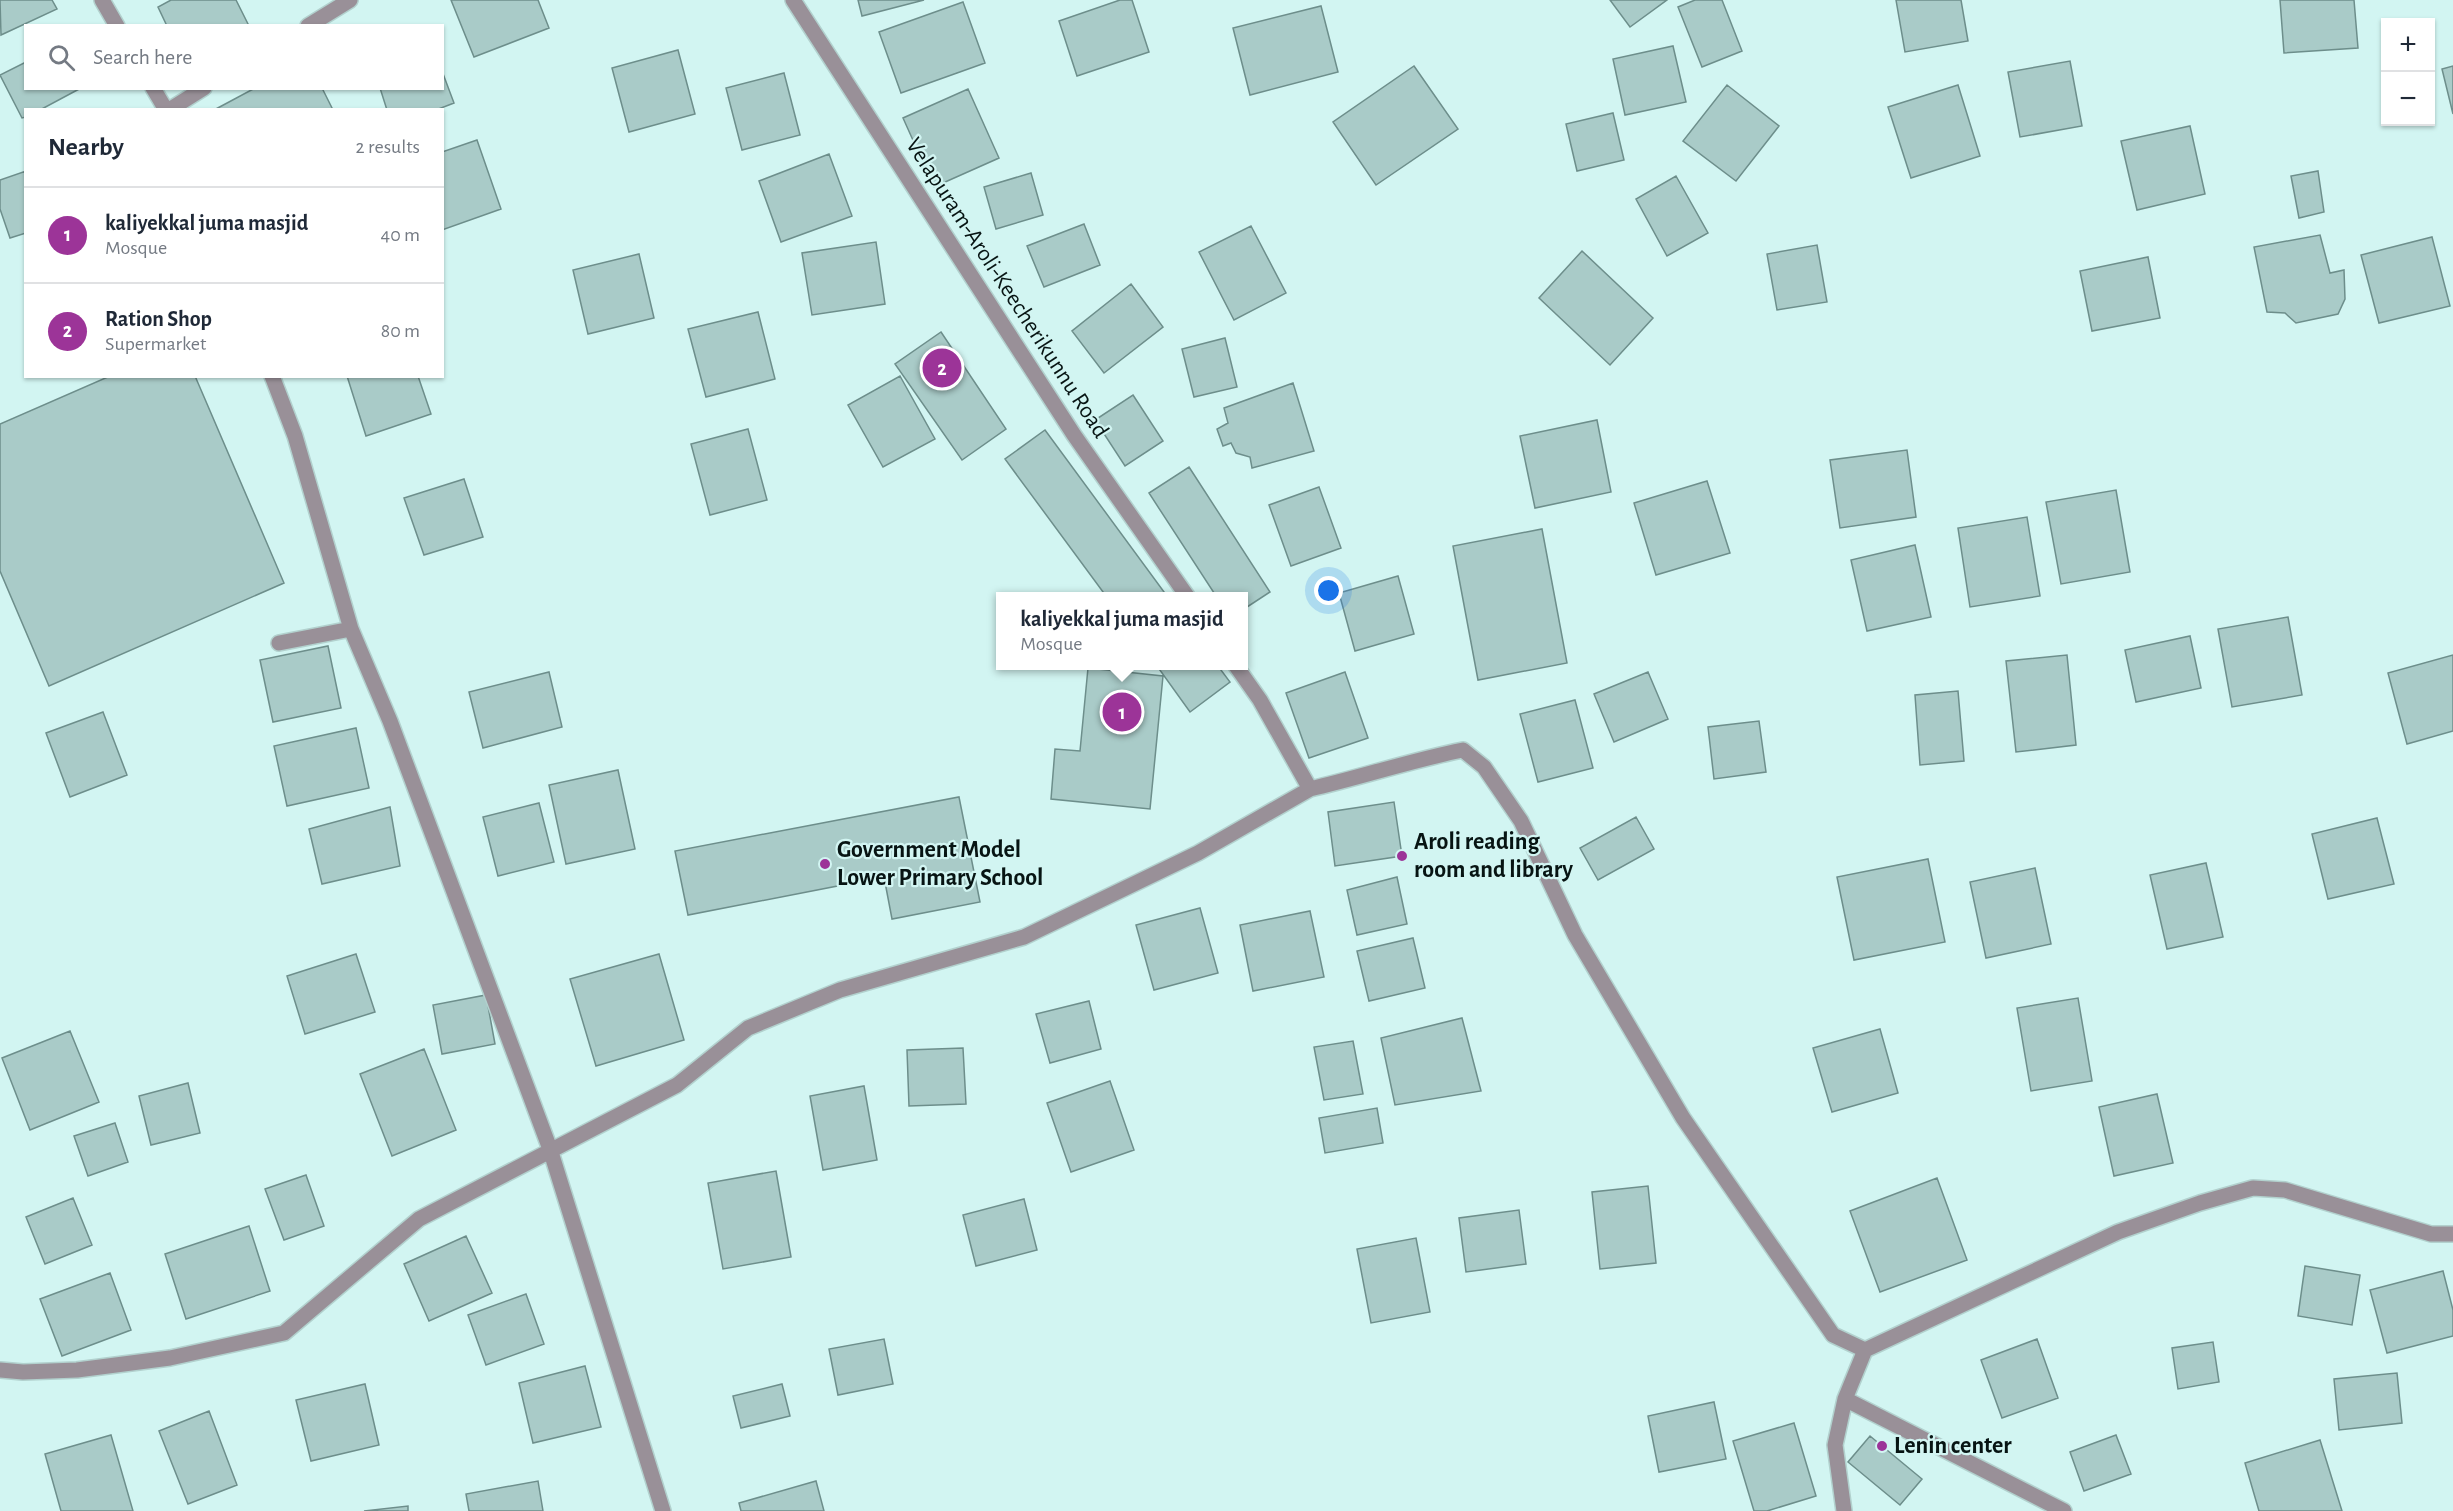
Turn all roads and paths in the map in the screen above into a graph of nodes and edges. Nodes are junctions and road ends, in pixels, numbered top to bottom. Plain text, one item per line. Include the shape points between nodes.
1 (102, 0) edge
2 (350, 0) edge
3 (793, 0) edge
4 (116, 24) edge
5 (311, 24) edge
6 (154, 90) edge
7 (201, 90) edge
8 (166, 108) edge
9 (170, 108) edge
10 (273, 378) edge
11 (1184, 592) edge
12 (351, 629) junction
13 (279, 643) dead end
14 (1239, 670) edge
15 (1310, 789) junction
16 (550, 1149) junction
17 (2453, 1234) edge
18 (1865, 1350) junction
19 (0, 1370) edge
20 (1845, 1399) junction
21 (663, 1511) edge
22 (1844, 1511) edge
23 (2064, 1511) edge

1 - 4 street
2 - 5 street
3 - 11 street, Velapuram-Aroli-Keecherikunnu Road via 1074,435
6 - 8 street
7 - 9 street
10 - 12 street via 294,436
12 - 13 street
12 - 16 street via 390,721
14 - 15 street
15 - 16 street via 1198,853 1024,937 840,990 748,1028 677,1085
15 - 18 street via 1463,750 1484,767 1521,821 1575,935 1683,1118 1833,1335
16 - 19 street via 419,1219 284,1333 170,1358 77,1370
16 - 21 street
17 - 18 street via 2431,1234 2284,1190 2253,1188 2118,1232
18 - 20 street
20 - 22 street via 1835,1445
20 - 23 street

